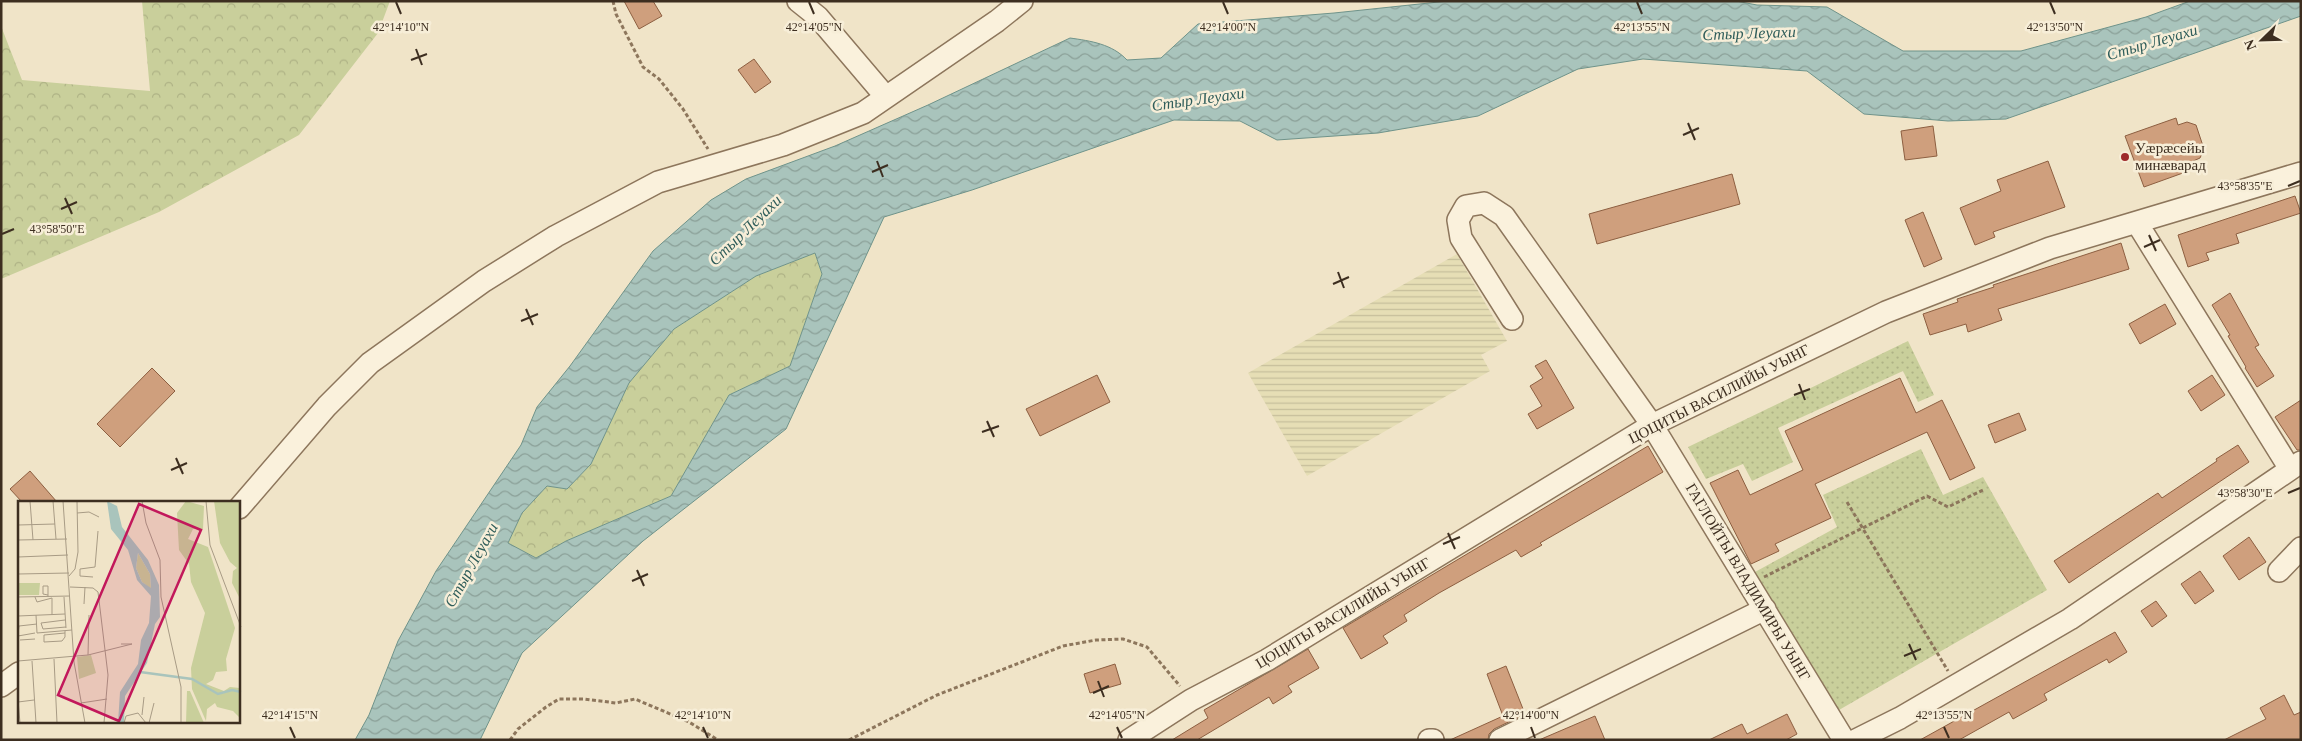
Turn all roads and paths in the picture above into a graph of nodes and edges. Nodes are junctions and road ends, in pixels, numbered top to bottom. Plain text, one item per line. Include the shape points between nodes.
1 (613, 1) edge
2 (798, 1) edge
3 (1022, 1) edge
4 (886, 97) junction
5 (717, 164) junction
6 (2301, 173) edge
7 (2137, 223) junction
8 (1512, 319) dead end
9 (1652, 425) junction
10 (2297, 465) edge
11 (1985, 489) dead end
12 (1847, 502) dead end
13 (240, 507) edge
14 (1863, 530) junction
15 (2301, 548) edge
16 (2279, 571) dead end
17 (1750, 585) junction
18 (1766, 609) junction
19 (18, 674) edge
20 (1956, 685) junction
21 (1, 686) edge
22 (1192, 700) junction
23 (510, 740) edge
24 (718, 740) edge
25 (848, 740) edge
26 (1129, 740) edge
27 (1500, 740) edge
28 (1844, 740) edge
29 (1856, 740) edge

1 - 5 path via 616,14 643,67 659,79 677,102
2 - 4 street via 818,17
3 - 4 street
4 - 5 street via 863,112 783,145
5 - 13 street via 658,182 556,236 484,281 370,364 327,406
6 - 7 street, ЦОЦИТЫ ВАСИЛИЙЫ УЫНГ
7 - 9 street, ЦОЦИТЫ ВАСИЛИЙЫ УЫНГ via 2050,248 1886,312
7 - 10 street
8 - 9 street, ГАГЛОЙТЫ ВЛАДИМИРЫ УЫНГ via 1461,238 1458,220 1466,206 1484,203 1504,216
9 - 17 street, ГАГЛОЙТЫ ВЛАДИМИРЫ УЫНГ
9 - 22 street, ЦОЦИТЫ ВАСИЛИЙЫ УЫНГ via 1276,655
10 - 20 street via 2070,619
11 - 14 path via 1948,507 1927,496
12 - 14 path
14 - 17 path
14 - 20 path
15 - 16 street
17 - 18 street, ГАГЛОЙТЫ ВЛАДИМИРЫ УЫНГ
18 - 27 street
18 - 28 street, ГАГЛОЙТЫ ВЛАДИМИРЫ УЫНГ
19 - 21 street
20 - 29 street
22 - 25 path via 1147,647 1123,639 1096,640 1063,646 937,695
22 - 26 street, ЦОЦИТЫ ВАСИЛИЙЫ УЫНГ
23 - 24 path via 518,728 559,699 616,703 635,699 689,722

